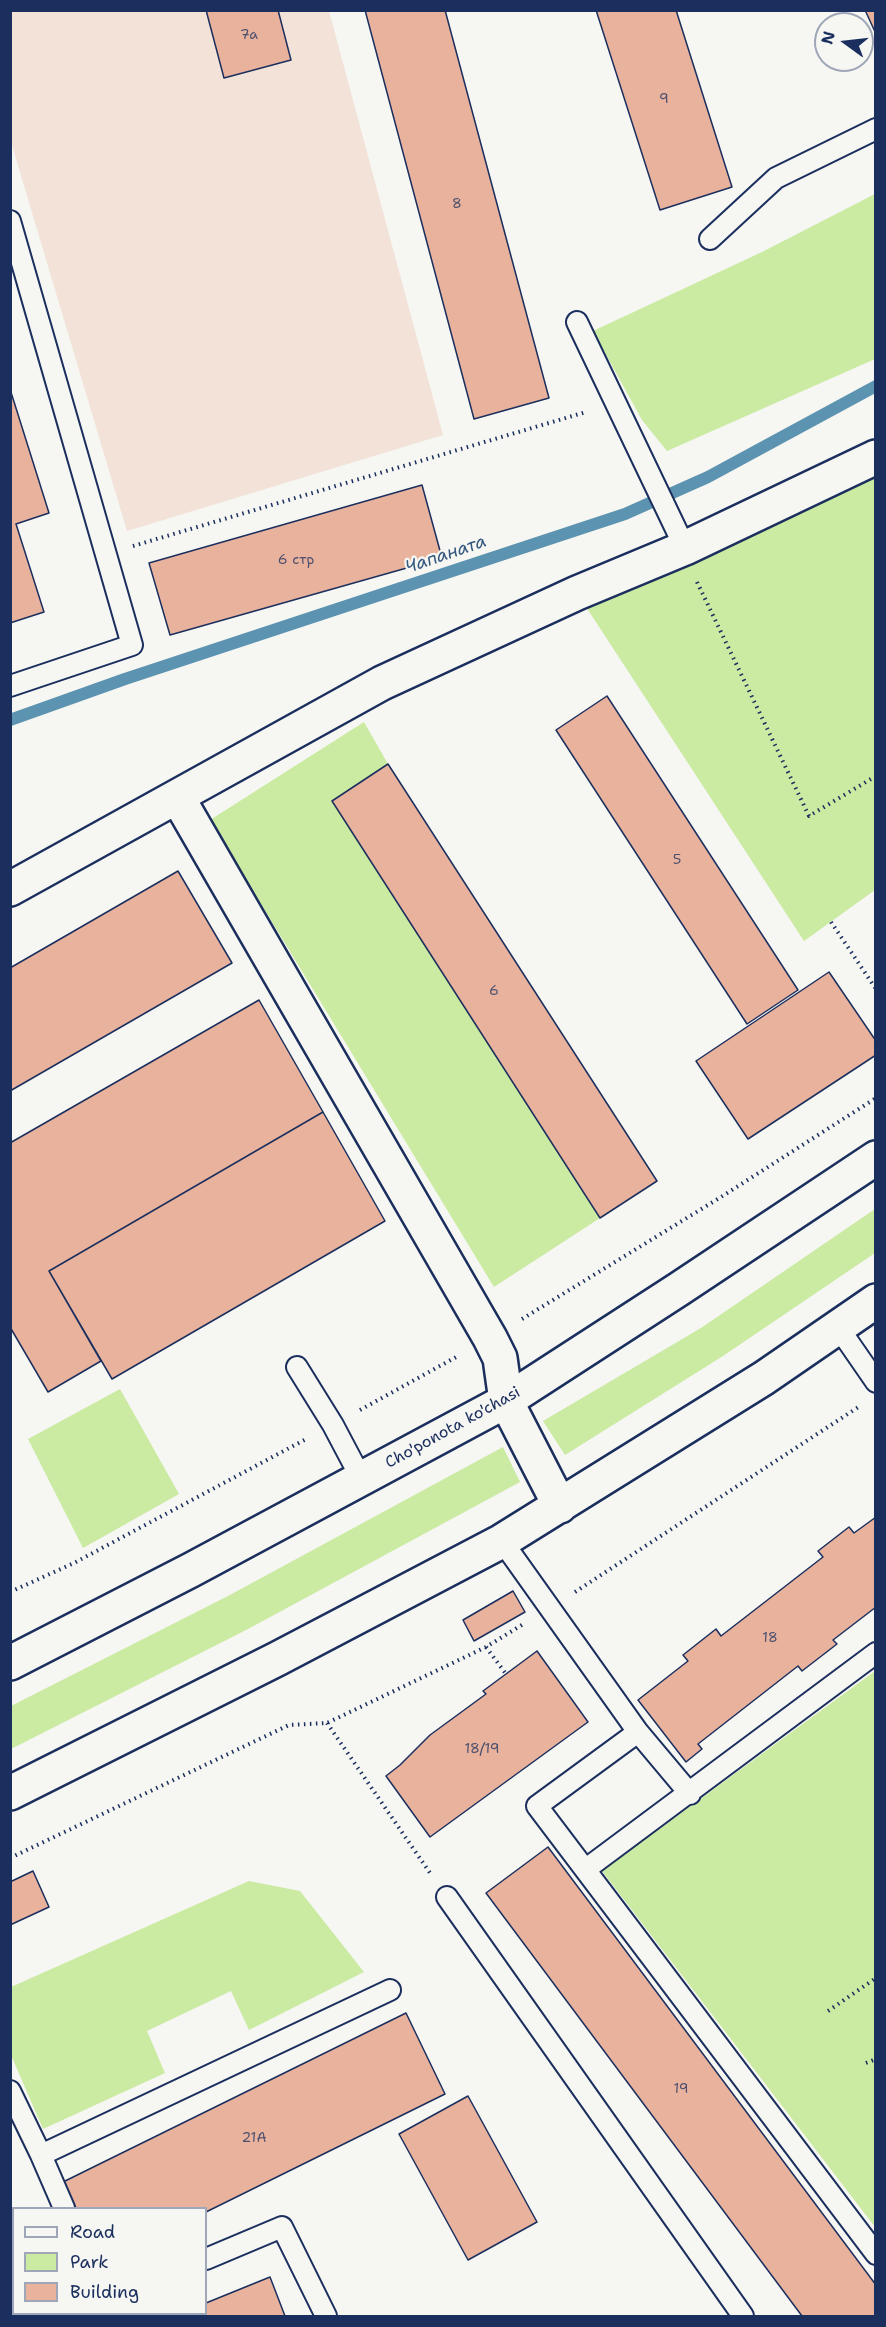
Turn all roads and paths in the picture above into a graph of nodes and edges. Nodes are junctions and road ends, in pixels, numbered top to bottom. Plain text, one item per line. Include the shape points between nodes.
1 (876, 129) edge
2 (10, 221) edge
3 (710, 239) dead end
4 (577, 322) dead end
5 (615, 404) junction
6 (876, 457) edge
7 (685, 548) junction
8 (106, 554) junction
9 (10, 686) edge
10 (876, 776) edge
11 (178, 798) junction
12 (10, 889) edge
13 (831, 922) dead end
14 (876, 989) edge
15 (876, 1098) edge
16 (876, 1158) edge
17 (876, 1301) edge
18 (838, 1327) junction
19 (490, 1338) junction
20 (297, 1367) dead end
21 (876, 1382) edge
22 (506, 1401) junction
23 (866, 1402) dead end
24 (333, 1425) junction
25 (362, 1478) junction
26 (560, 1506) junction
27 (502, 1541) junction
28 (10, 1592) edge
29 (549, 1609) junction
30 (486, 1647) junction
31 (876, 1653) edge
32 (10, 1663) edge
33 (506, 1674) dead end
34 (327, 1723) junction
35 (638, 1732) junction
36 (10, 1793) edge
37 (690, 1794) junction
38 (10, 1858) edge
39 (586, 1869) junction
40 (447, 1897) joint
41 (876, 1978) edge
42 (390, 1990) dead end
43 (828, 2010) dead end
44 (876, 2059) edge
45 (866, 2063) dead end
46 (10, 2091) edge
47 (41, 2156) junction
48 (64, 2207) edge
49 (876, 2254) edge
50 (207, 2259) edge
51 (326, 2316) edge
52 (743, 2316) edge

1 - 3 lane via 776,178
2 - 8 lane
4 - 5 lane
5 - 7 lane
5 - 8 path
6 - 7 main road
7 - 10 path via 693,573 809,816
7 - 11 main road via 382,683
8 - 9 lane via 132,645
11 - 12 main road
11 - 19 main road
13 - 14 path
15 - 19 path
16 - 22 main road, Cho'ponota ko'chasi
17 - 18 main road
18 - 21 lane
18 - 26 main road
19 - 22 main road via 500,1358
19 - 24 path
20 - 24 lane
22 - 25 main road, Cho'ponota ko'chasi
22 - 26 main road
23 - 29 path
24 - 25 lane
24 - 28 path via 74,1563
25 - 32 main road, Cho'ponota ko'chasi
26 - 27 main road
27 - 29 lane
27 - 36 main road via 267,1665
29 - 30 path
29 - 35 lane
30 - 33 path
30 - 34 path
31 - 37 lane
34 - 38 path via 289,1725
34 - 40 path
35 - 37 lane
35 - 39 lane via 537,1806
37 - 39 lane
39 - 49 lane
40 - 52 lane
41 - 43 path
42 - 47 lane
44 - 45 path
46 - 47 lane
47 - 48 lane
50 - 51 lane via 282,2227

